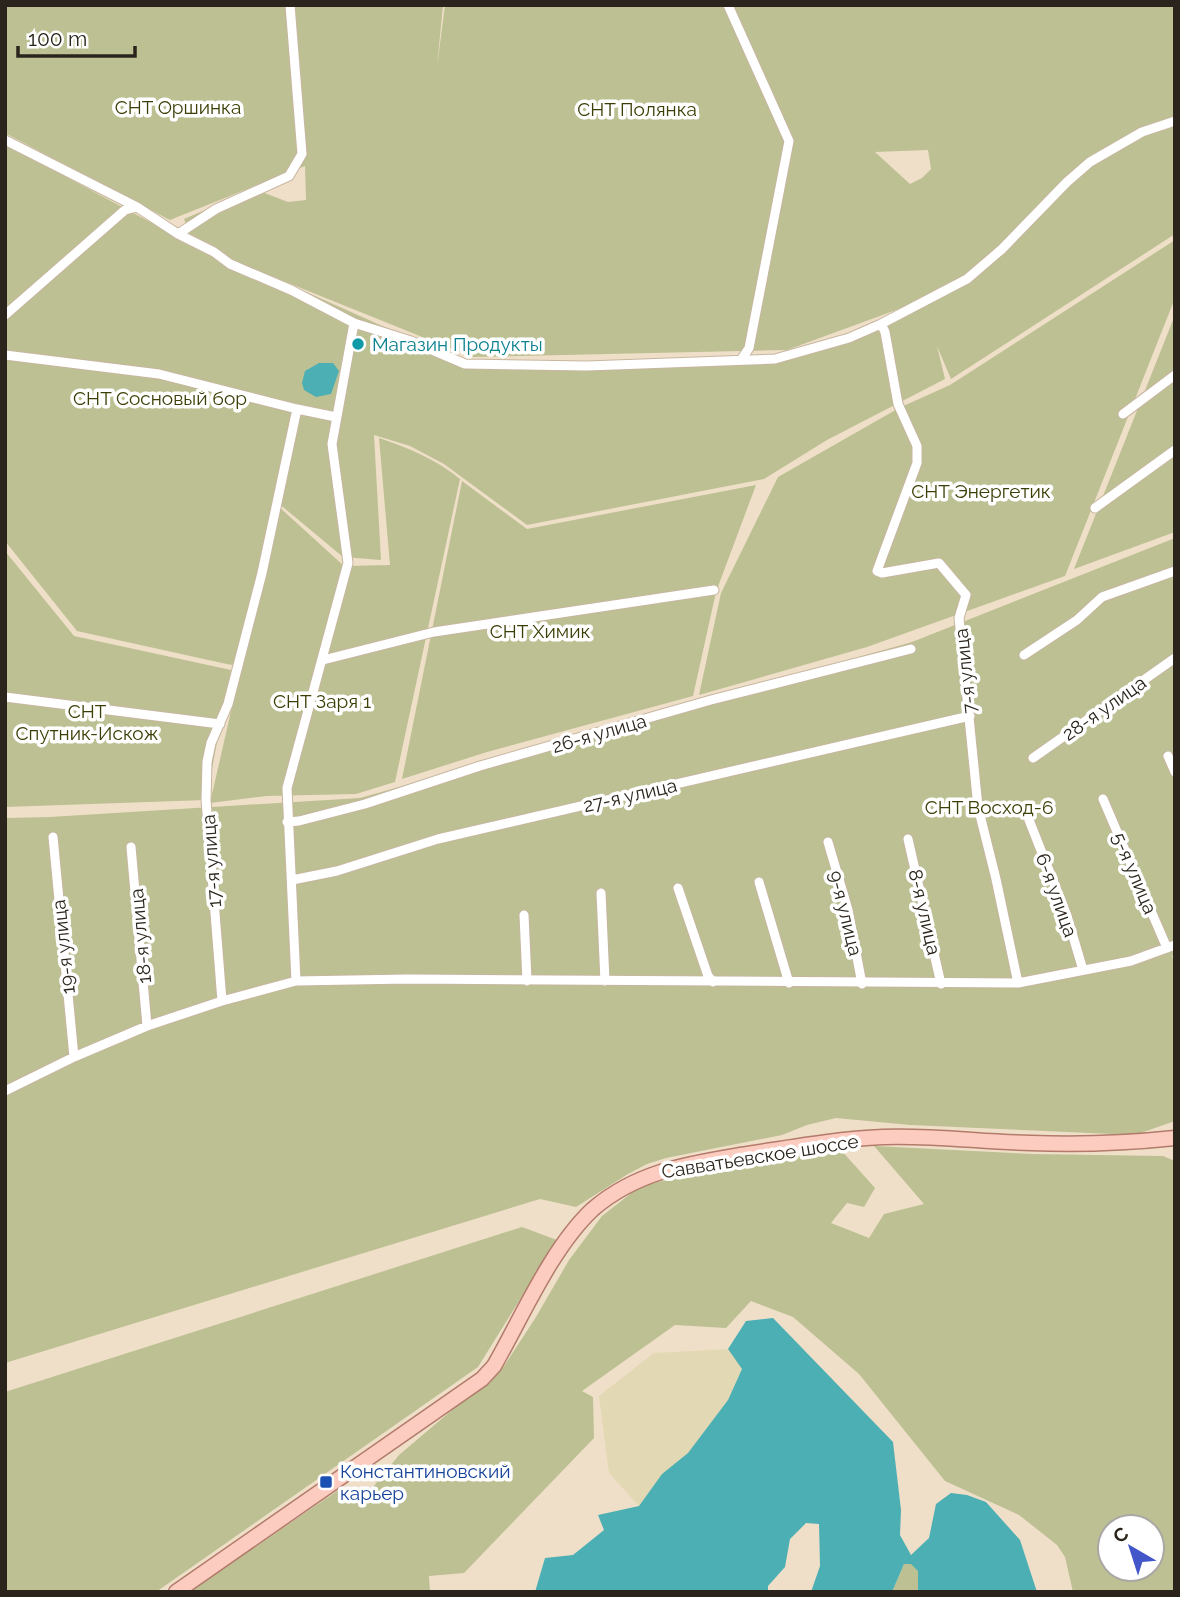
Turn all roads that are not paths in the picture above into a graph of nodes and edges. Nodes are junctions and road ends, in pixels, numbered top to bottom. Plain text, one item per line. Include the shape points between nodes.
1 (290, 5) edge
2 (728, 5) edge
3 (1175, 121) edge
4 (5, 140) edge
5 (137, 207) junction
6 (178, 234) junction
7 (5, 315) edge
8 (354, 323) junction
9 (881, 324) junction
10 (5, 355) edge
11 (741, 360) junction
12 (1175, 375) edge
13 (297, 409) junction
14 (1123, 414) dead end
15 (336, 417) junction
16 (1175, 450) edge
17 (1095, 508) dead end
18 (1175, 571) edge
19 (714, 590) dead end
20 (912, 649) dead end
21 (1024, 655) dead end
22 (1175, 658) edge
23 (323, 660) junction
24 (5, 697) edge
25 (970, 716) junction
26 (220, 724) junction
27 (1168, 756) dead end
28 (1033, 758) dead end
29 (1175, 772) edge
30 (1103, 799) dead end
31 (1029, 820) dead end
32 (287, 822) junction
33 (53, 837) dead end
34 (908, 839) dead end
35 (828, 842) dead end
36 (131, 847) dead end
37 (292, 880) junction
38 (759, 882) dead end
39 (678, 888) dead end
40 (601, 893) dead end
41 (524, 915) dead end
42 (1171, 946) edge
43 (1083, 971) junction
44 (296, 981) junction
45 (527, 981) junction
46 (605, 981) junction
47 (713, 982) junction
48 (789, 983) junction
49 (862, 984) junction
50 (941, 984) junction
51 (1018, 984) junction
52 (222, 1001) junction
53 (147, 1026) junction
54 (74, 1057) junction
55 (5, 1091) edge
56 (1175, 1138) edge
57 (176, 1592) edge

1 - 6 street via 302,154 289,176 216,209
2 - 11 street via 789,141 748,348
3 - 9 street via 1142,132 1090,162 967,279
4 - 5 street
5 - 6 street
5 - 7 street via 125,210
6 - 8 street
8 - 11 street via 465,364 587,366
8 - 15 street
9 - 11 street via 775,359
9 - 25 street, 7-я улица via 898,404 917,446 917,463 877,571 939,563 967,595 960,618
10 - 13 street via 159,374
12 - 14 street
13 - 15 street
13 - 26 street, 17-я улица via 262,573
15 - 23 street via 332,444 348,562
16 - 17 street
18 - 21 street via 1102,597 1077,620
19 - 23 street via 434,632
20 - 32 street, 26-я улица via 711,700 365,804
22 - 28 street, 28-я улица
23 - 32 street via 287,788
24 - 26 street
25 - 37 street, 27-я улица via 438,839 337,872
25 - 51 street, 7-я улица via 978,807
26 - 52 street, 17-я улица via 207,762 206,800
27 - 29 street
30 - 42 street, 5-я улица
31 - 43 street, 6-я улица
32 - 37 street
33 - 54 street, 19-я улица
34 - 50 street, 8-я улица
35 - 49 street, 9-я улица via 848,910
36 - 53 street, 18-я улица
37 - 44 street
38 - 48 street
39 - 47 street
40 - 46 street
41 - 45 street
42 - 43 street
43 - 51 street
44 - 45 street
44 - 52 street
45 - 46 street
46 - 47 street
47 - 48 street
48 - 49 street
49 - 50 street
50 - 51 street
52 - 53 street
53 - 54 street
54 - 55 street
56 - 57 main road, Савватьевское шоссе via 1034,1143 883,1137 798,1146 677,1166 647,1176 585,1217 566,1240 494,1366 482,1379

